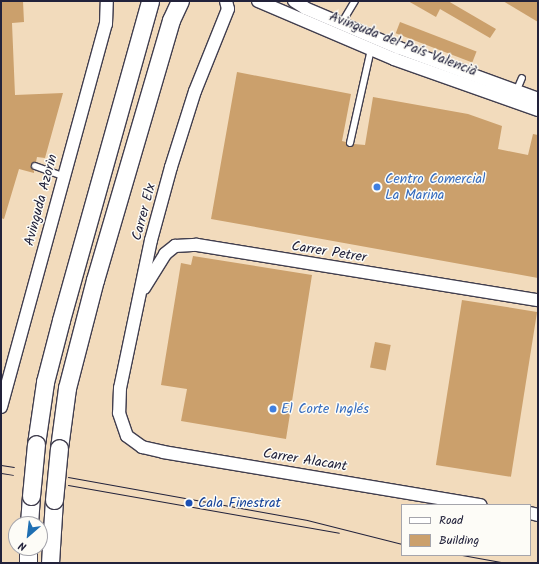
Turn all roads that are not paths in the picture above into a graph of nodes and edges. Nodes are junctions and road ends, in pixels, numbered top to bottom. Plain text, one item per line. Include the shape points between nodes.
1 (107, 1) edge
2 (150, 1) edge
3 (180, 1) edge
4 (226, 1) edge
5 (258, 1) edge
6 (294, 1) edge
7 (355, 1) edge
8 (341, 24) junction
9 (373, 44) junction
10 (522, 78) dead end
11 (516, 92) junction
12 (538, 99) edge
13 (538, 110) edge
14 (350, 143) dead end
15 (35, 166) dead end
16 (63, 176) junction
17 (140, 294) junction
18 (538, 300) edge
19 (1, 407) edge
20 (127, 436) joint
21 (475, 504) edge
22 (30, 516) edge
23 (50, 563) edge

1 - 16 street, Avinguda Azorin via 106,24
2 - 22 main road, bridge via 45,382
3 - 23 main road, bridge via 171,20 95,280 67,388 59,448
4 - 17 street, Carrer Elx via 228,9 195,91 171,167 151,240
5 - 9 street, Avinguda del País Valencià
6 - 8 street, Avinguda del País Valencià
7 - 8 lane
8 - 9 street, Avinguda del País Valencià
9 - 11 street, Avinguda del País Valencià
9 - 13 street, Avinguda del País Valencià via 442,77
9 - 14 lane
10 - 11 lane
11 - 12 street, Avinguda del País Valencià
15 - 16 lane
16 - 19 street, Avinguda Azorin
17 - 18 street, Carrer Petrer via 165,254 175,246 197,245
17 - 20 street, Carrer Elx via 120,388 119,413
20 - 21 street, Carrer Alacant via 142,448

